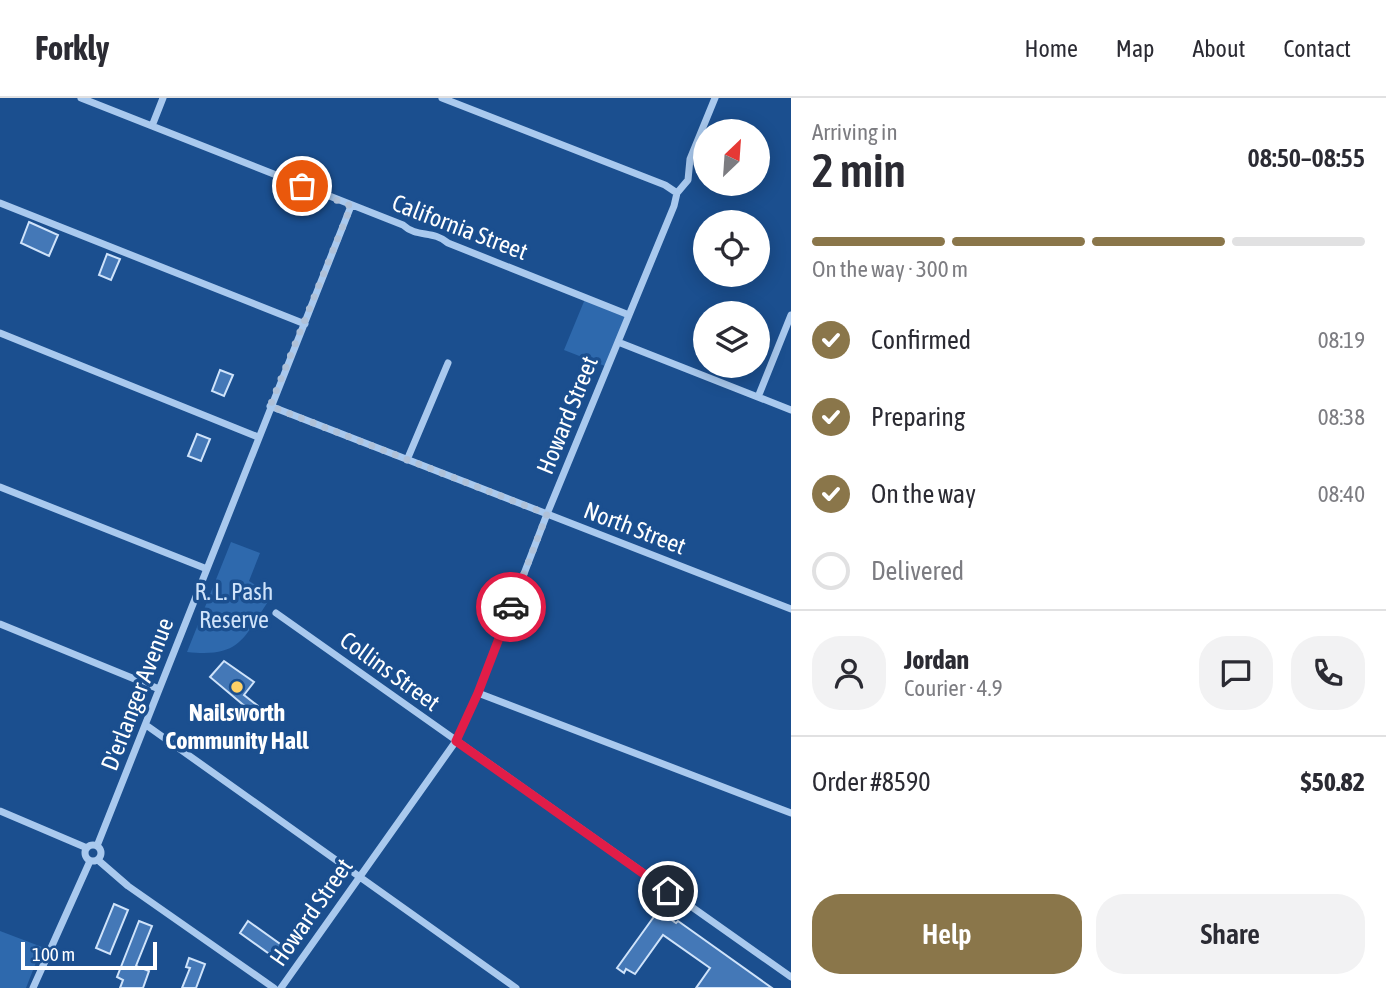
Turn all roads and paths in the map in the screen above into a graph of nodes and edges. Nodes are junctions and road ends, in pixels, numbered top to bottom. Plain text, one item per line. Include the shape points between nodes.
1 (81, 98) edge
2 (163, 98) edge
3 (442, 98) edge
4 (715, 98) edge
5 (152, 126) junction
6 (677, 193) junction
7 (0, 202) edge
8 (351, 206) junction
9 (629, 315) junction
10 (791, 316) edge
11 (305, 324) junction
12 (0, 333) edge
13 (618, 342) junction
14 (448, 363) dead end
15 (758, 397) junction
16 (270, 406) junction
17 (791, 410) edge
18 (258, 438) junction
19 (407, 460) junction
20 (0, 487) edge
21 (547, 514) junction
22 (207, 569) junction
23 (791, 609) edge
24 (276, 612) dead end
25 (0, 624) edge
26 (159, 689) junction
27 (478, 693) junction
28 (146, 725) junction
29 (456, 741) junction
30 (0, 811) edge
31 (791, 813) edge
32 (97, 846) junction
33 (87, 848) junction
34 (94, 860) junction
35 (359, 877) junction
36 (791, 977) edge
37 (33, 988) edge
38 (274, 988) edge
39 (281, 988) edge
40 (516, 988) edge

1 - 5 street, California Street
2 - 5 street
3 - 6 street
4 - 6 street, Howard Street via 690,159 688,180
5 - 8 street, California Street
6 - 9 street, Howard Street
7 - 11 street
8 - 9 street, California Street via 417,234 439,236
8 - 11 street, D'erlanger Avenue
9 - 13 street, Howard Street
10 - 15 street
11 - 16 street, D'erlanger Avenue
12 - 18 street
13 - 15 street
13 - 21 street, Howard Street
14 - 19 street
15 - 17 street
16 - 18 street, D'erlanger Avenue
16 - 19 street, North Street
18 - 22 street, D'erlanger Avenue
19 - 21 street, North Street
20 - 22 street
21 - 23 street, North Street
21 - 27 street, Howard Street
22 - 26 street, D'erlanger Avenue
24 - 29 street, Collins Street
25 - 26 street
26 - 28 street, D'erlanger Avenue
27 - 29 street, Howard Street
27 - 31 street
28 - 32 street, D'erlanger Avenue
28 - 35 street
29 - 35 street, Howard Street
29 - 36 street, Collins Street
30 - 33 street
32 - 33 street
32 - 34 street via 102,853
33 - 34 street via 85,856
34 - 37 street
34 - 38 street
35 - 39 street, Howard Street
35 - 40 street

